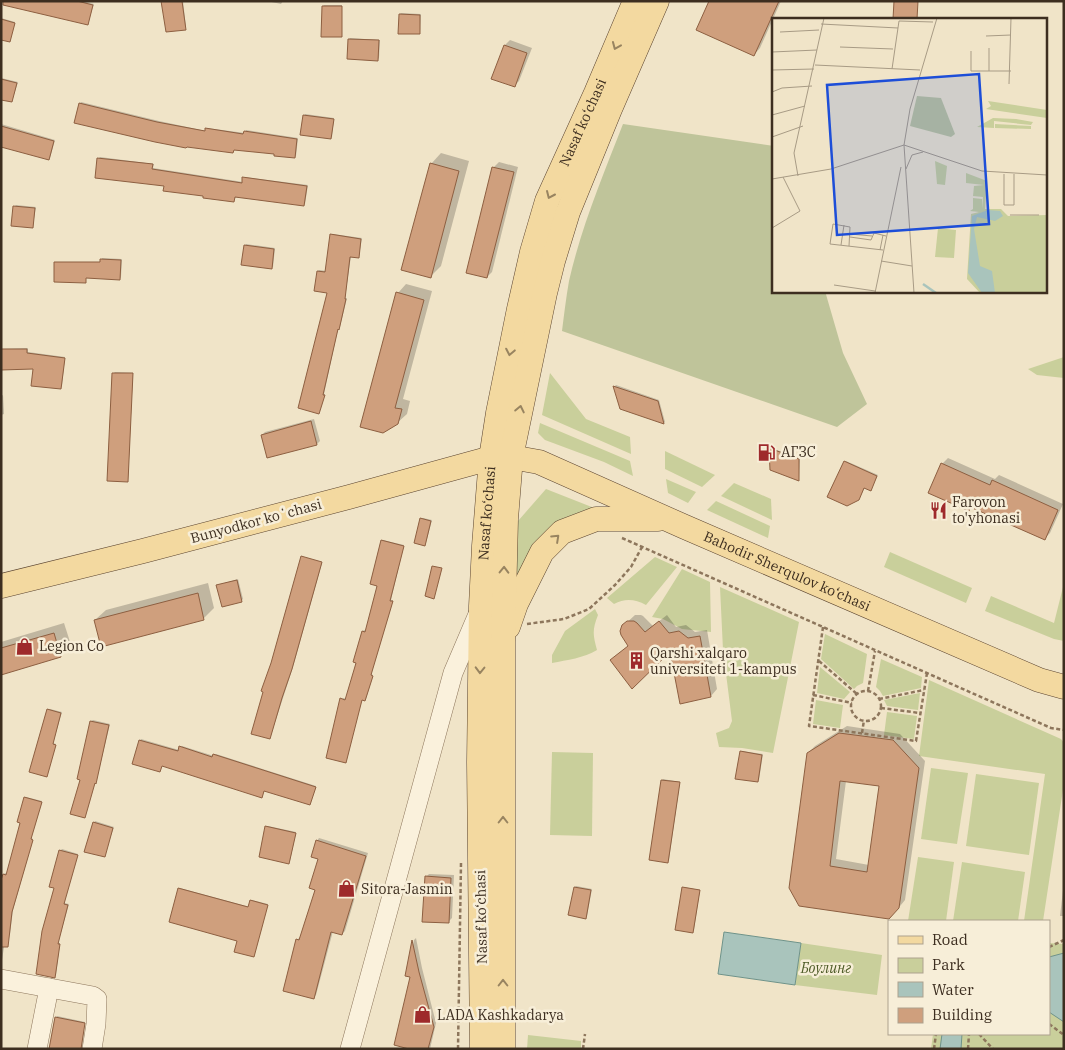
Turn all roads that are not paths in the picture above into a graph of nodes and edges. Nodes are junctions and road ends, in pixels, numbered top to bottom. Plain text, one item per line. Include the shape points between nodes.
1 (636, 1) edge
2 (657, 1) edge
3 (501, 457) junction
4 (667, 519) junction
5 (1, 586) edge
6 (481, 606) junction
7 (503, 642) junction
8 (1064, 687) edge
9 (1, 979) edge
10 (49, 988) junction
11 (37, 1049) edge
12 (93, 1049) edge
13 (350, 1049) edge
14 (482, 1049) edge
15 (503, 1049) edge

1 -> 3 main road, Nasaf ko‘chasi via 547,201 532,252 498,413
3 -> 2 main road, Nasaf ko‘chasi via 568,212
3 - 4 main road, Bahodir Sherqulov ko‘chasi via 539,462
3 - 5 main road, Bunyodkor koʻchasi
3 - 6 main road, Nasaf ko‘chasi via 484,546
7 -> 3 main road, Nasaf ko‘chasi via 506,519
7 -> 4 main road via 516,604 542,552 562,532 596,519
4 - 8 main road, Bahodir Sherqulov ko‘chasi via 1039,680
6 - 13 street via 452,673
6 -> 14 main road, Nasaf ko‘chasi
15 -> 7 main road, Nasaf ko‘chasi
9 - 10 street
10 - 11 street
10 - 12 street via 97,999

